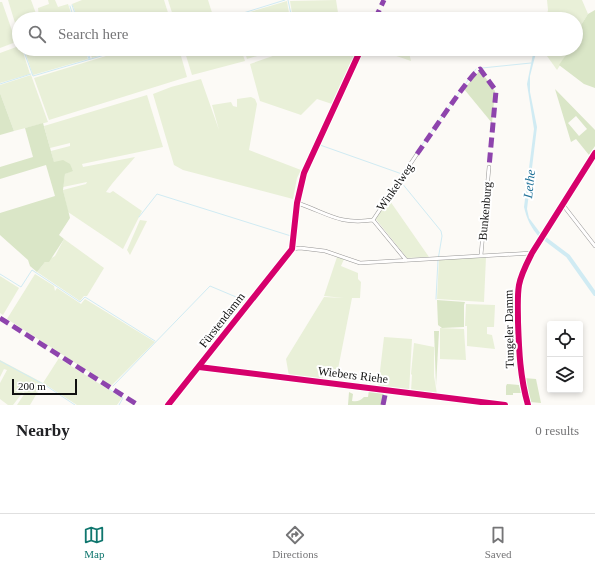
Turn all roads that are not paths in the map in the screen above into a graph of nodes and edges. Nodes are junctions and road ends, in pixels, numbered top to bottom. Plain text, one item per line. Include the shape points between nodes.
1 (595, 153) edge
2 (418, 154) dead end
3 (489, 168) dead end
4 (297, 202) dead end
5 (563, 205) junction
6 (372, 220) junction
7 (595, 246) edge
8 (532, 253) junction
9 (482, 255) junction
10 (406, 260) junction
11 (199, 367) junction
12 (168, 405) edge
13 (505, 405) edge
14 (528, 405) edge

1 - 5 street, Tungeler Damm
2 - 6 street, Winkelweg
3 - 9 street, Bunkenburg
4 - 6 street, Winkelweg via 344,221
5 - 7 street
5 - 8 street, Tungeler Damm
6 - 10 street, Winkelweg
8 - 9 street, Fürstendamm
8 - 14 street, Tungeler Damm via 522,276 518,301 521,374
9 - 10 street, Fürstendamm
10 - 11 street, Fürstendamm via 360,263 325,251 292,249
11 - 12 street, Fürstendamm
11 - 13 street, Wiebers Riehe

